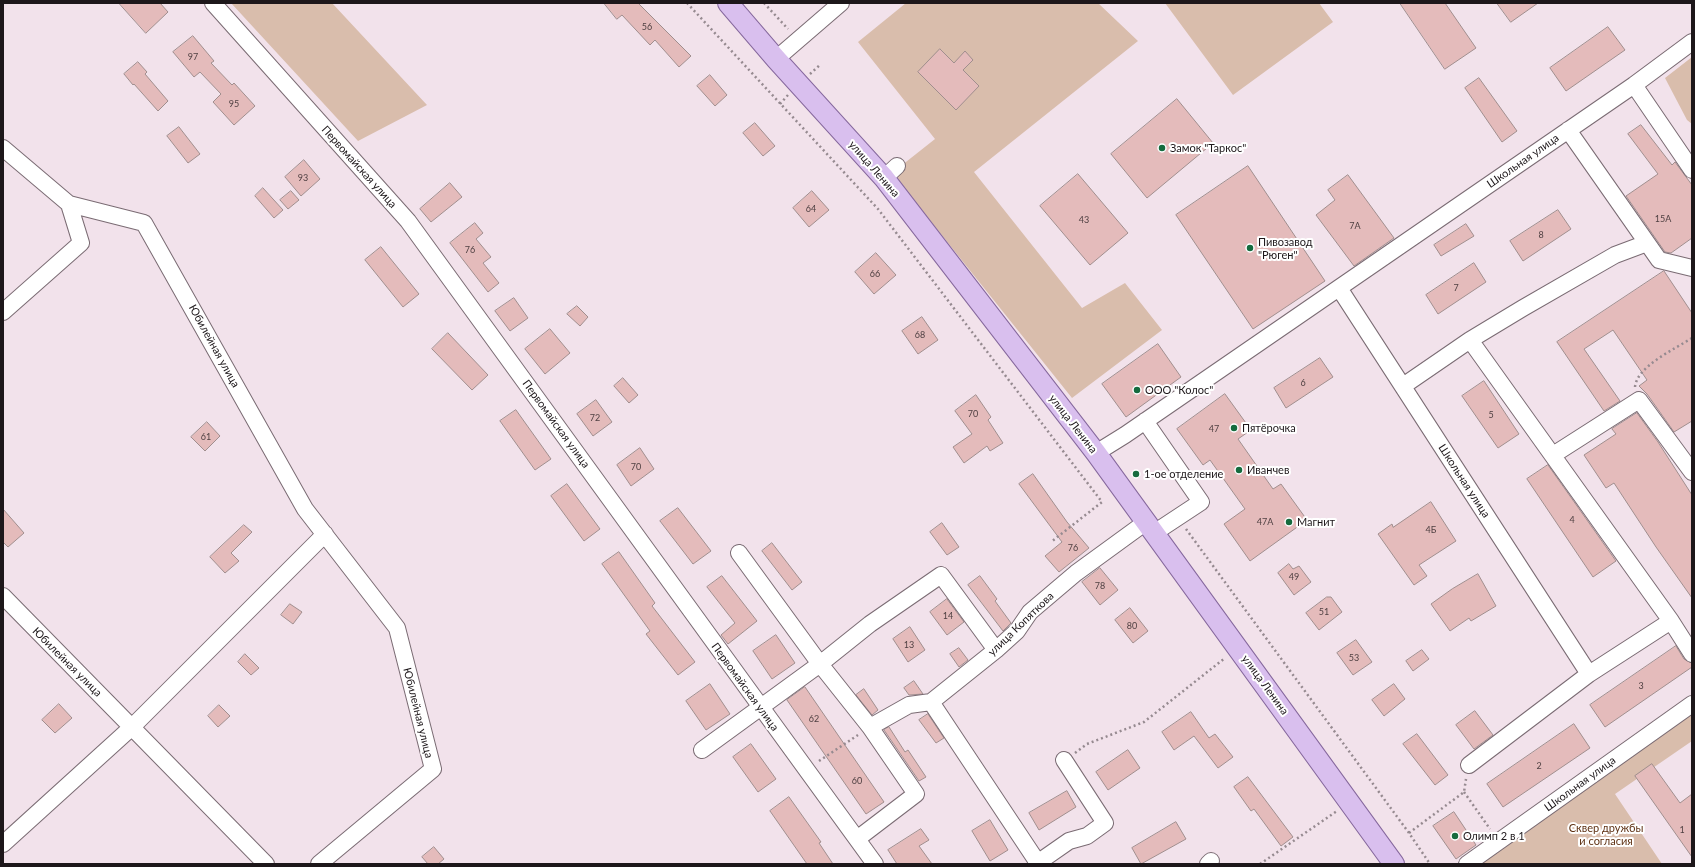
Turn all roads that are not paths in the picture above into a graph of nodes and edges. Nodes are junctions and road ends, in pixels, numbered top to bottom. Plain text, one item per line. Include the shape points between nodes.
1 (213, 3) edge
2 (728, 3) edge
3 (841, 3) edge
4 (1692, 42) edge
5 (776, 59) junction
6 (1634, 85) junction
7 (1568, 130) junction
8 (3, 148) edge
9 (1692, 170) edge
10 (69, 204) junction
11 (1646, 243) junction
12 (1692, 268) edge
13 (1339, 288) junction
14 (3, 312) edge
15 (1470, 340) junction
16 (1403, 386) junction
17 (1145, 421) junction
18 (1096, 453) junction
19 (1553, 455) junction
20 (1692, 472) edge
21 (1150, 527) junction
22 (325, 534) junction
23 (739, 553) dead end
24 (3, 596) edge
25 (1671, 621) junction
26 (996, 650) junction
27 (1692, 654) edge
28 (820, 664) junction
29 (1589, 674) junction
30 (931, 702) junction
31 (1692, 704) edge
32 (761, 708) junction
33 (132, 727) junction
34 (870, 727) junction
35 (702, 750) dead end
36 (1064, 760) road end
37 (1469, 765) road end
38 (857, 839) junction
39 (3, 844) edge
40 (1037, 863) edge
41 (266, 864) edge
42 (319, 864) edge
43 (875, 864) edge
44 (1394, 864) edge
45 (1467, 864) edge

1 - 32 street, Первомайская улица via 408,221
2 - 5 main road, улица Ленина
3 - 5 street
4 - 6 street, Школьная улица
5 - 18 main road, улица Ленина via 890,172
6 - 7 street, Школьная улица
6 - 9 street
7 - 11 street, Школьная улица
7 - 13 street, Школьная улица
8 - 10 street, Юбилейная улица
10 - 14 street via 81,243
10 - 22 street, Юбилейная улица via 144,223 305,508
11 - 12 street, Школьная улица via 1659,260
11 - 15 street via 1615,255
13 - 16 street, Школьная улица
13 - 17 street, Школьная улица
15 - 16 street
15 - 19 street
16 - 29 street, Школьная улица
17 - 18 street, Школьная улица
17 - 21 street, улица Копяткова via 1201,502 1178,518
18 - 21 main road, улица Ленина
19 - 20 street via 1639,400
19 - 25 street
21 - 26 street, улица Копяткова via 1076,573 1030,612 1017,631
21 - 44 main road, улица Ленина
22 - 33 street
22 - 42 street, Юбилейная улица via 397,628 433,769
23 - 28 street
24 - 33 street, Юбилейная улица
25 - 27 street
25 - 29 street
26 - 28 street via 941,575 870,624
26 - 30 street, улица Копяткова
28 - 32 street
28 - 34 street
29 - 37 street
30 - 34 street via 909,705
30 - 40 street
31 - 45 street, Школьная улица
32 - 35 street
32 - 38 street, Первомайская улица
33 - 39 street
33 - 41 street, Юбилейная улица
34 - 38 street via 916,794
36 - 40 street via 1105,823 1088,836 1069,842
38 - 43 street, Первомайская улица

